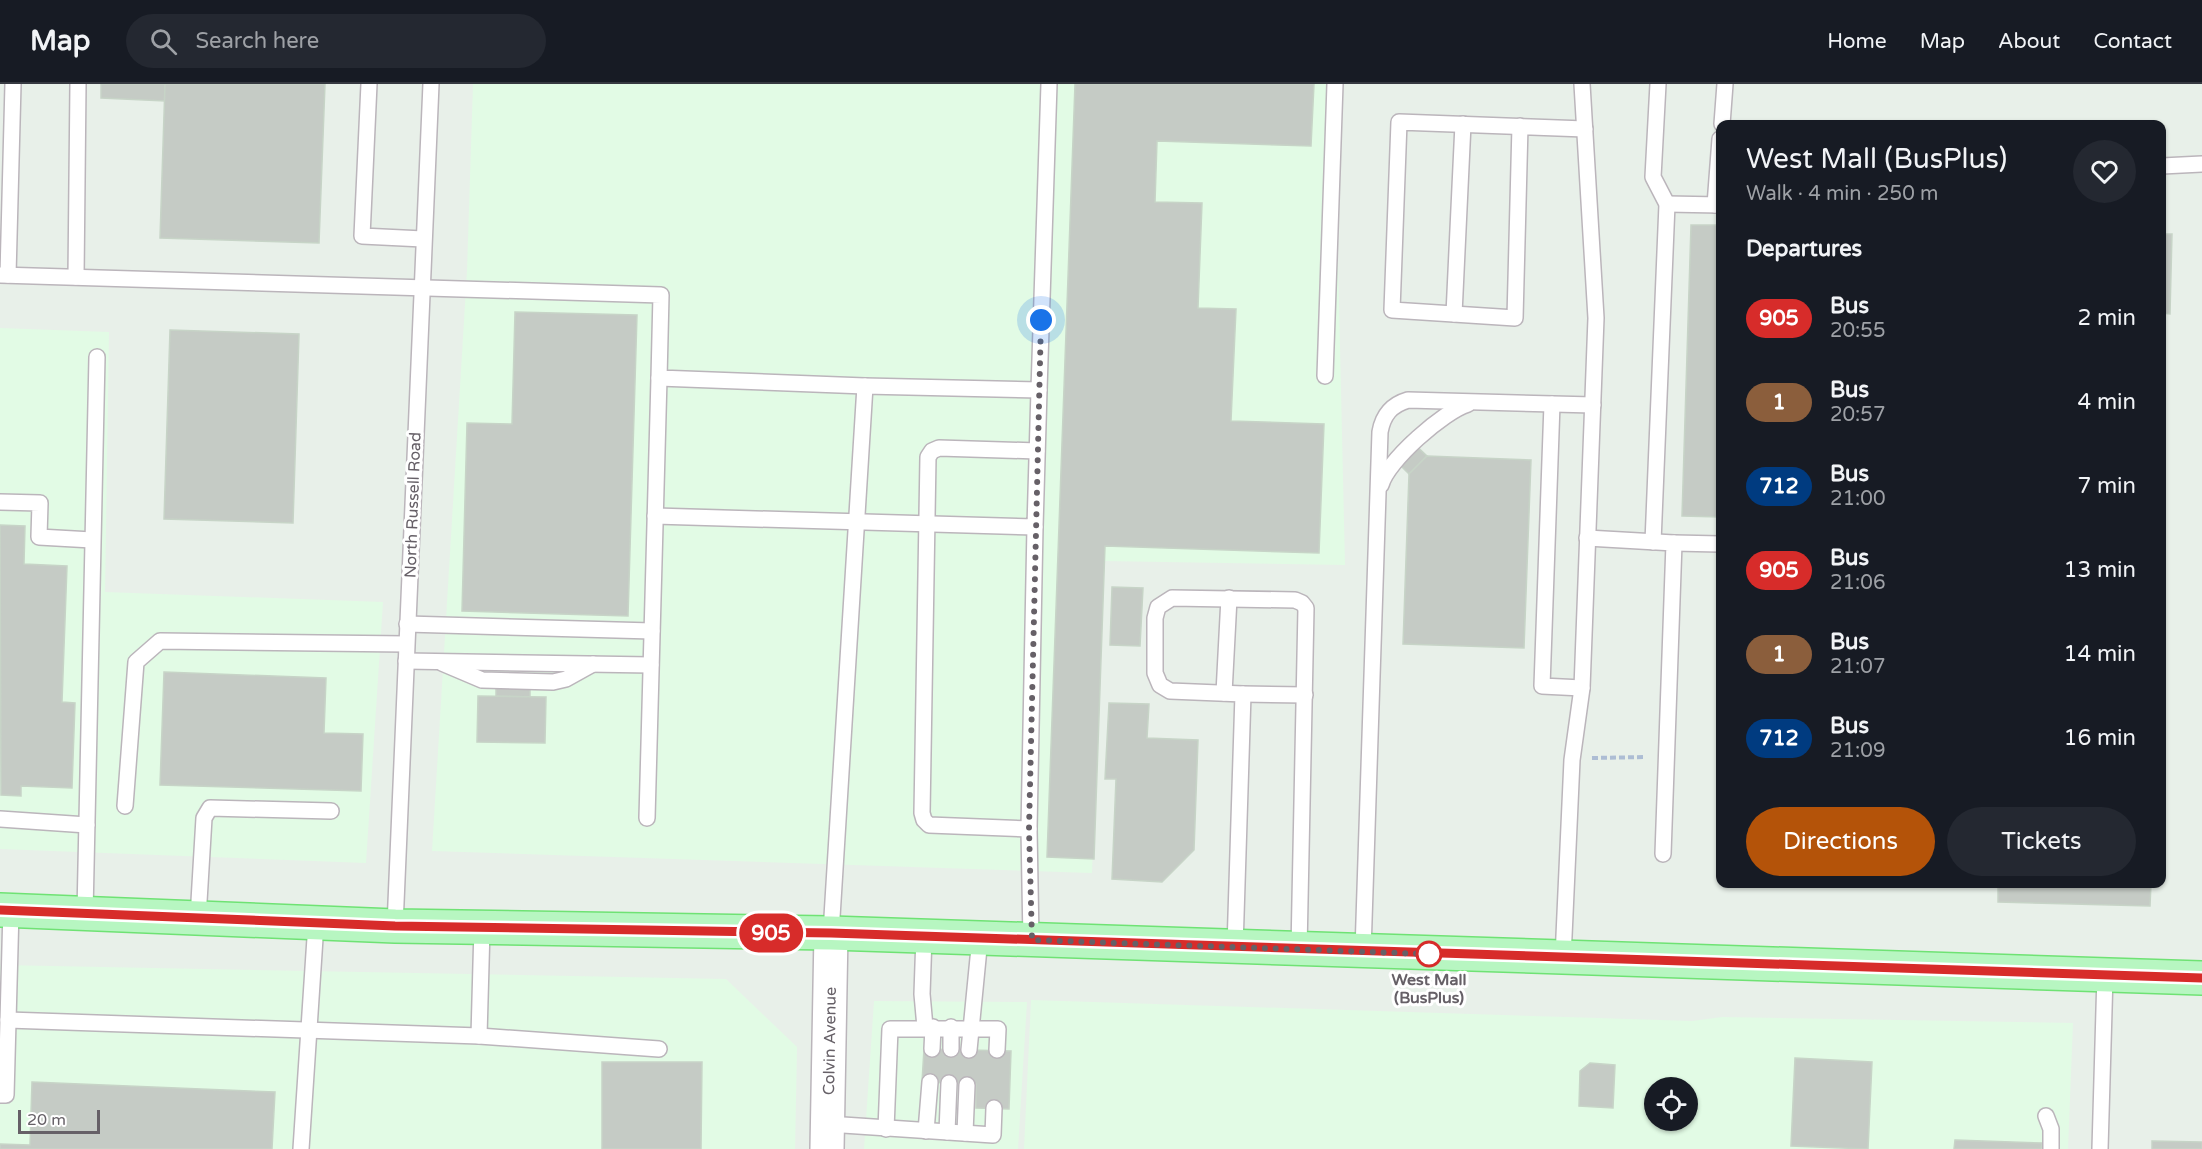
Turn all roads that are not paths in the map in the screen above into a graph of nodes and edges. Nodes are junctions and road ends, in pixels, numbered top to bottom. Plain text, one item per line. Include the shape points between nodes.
1 (13, 84) edge
2 (78, 84) edge
3 (369, 84) edge
4 (431, 84) edge
5 (1049, 84) edge
6 (1335, 84) edge
7 (1582, 84) edge
8 (1658, 84) edge
9 (1725, 84) edge
10 (1722, 120) edge
11 (1463, 124) junction
12 (1520, 126) junction
13 (1585, 129) junction
14 (2202, 164) edge
15 (2166, 166) edge
16 (1667, 204) junction
17 (1716, 205) edge
18 (423, 239) junction
19 (4, 275) edge
20 (76, 277) junction
21 (421, 286) junction
22 (1454, 314) junction
23 (97, 357) dead end
24 (1325, 376) dead end
25 (659, 378) junction
26 (865, 386) junction
27 (1039, 390) junction
28 (1480, 402) junction
29 (1552, 404) junction
30 (1593, 405) junction
31 (1037, 452) junction
32 (1378, 500) junction
33 (0, 502) edge
34 (655, 516) junction
35 (855, 522) junction
36 (927, 523) junction
37 (1035, 527) junction
38 (1587, 538) junction
39 (92, 540) junction
40 (1653, 542) junction
41 (1674, 543) junction
42 (1716, 544) edge
43 (1229, 598) junction
44 (407, 624) junction
45 (652, 631) junction
46 (406, 644) junction
47 (406, 661) junction
48 (651, 665) junction
49 (1582, 688) junction
50 (1224, 693) junction
51 (1242, 694) junction
52 (1305, 695) junction
53 (125, 806) dead end
54 (331, 812) dead end
55 (647, 818) dead end
56 (0, 819) edge
57 (87, 825) junction
58 (1029, 829) junction
59 (1663, 854) dead end
60 (6, 910) edge
61 (85, 913) junction
62 (198, 918) junction
63 (316, 923) junction
64 (395, 926) junction
65 (482, 928) junction
66 (831, 933) junction
67 (924, 936) junction
68 (980, 938) junction
69 (1032, 940) junction
70 (1235, 947) junction
71 (1299, 949) junction
72 (1363, 951) junction
73 (1563, 958) junction
74 (2105, 975) junction
75 (2202, 978) edge
76 (8, 1020) junction
77 (929, 1027) junction
78 (951, 1028) junction
79 (972, 1028) junction
80 (309, 1030) junction
81 (479, 1036) junction
82 (659, 1049) dead end
83 (932, 1049) dead end
84 (951, 1050) dead end
85 (969, 1050) dead end
86 (997, 1050) dead end
87 (930, 1082) dead end
88 (949, 1083) dead end
89 (967, 1085) dead end
90 (0, 1095) edge
91 (994, 1108) dead end
92 (2046, 1116) dead end
93 (886, 1130) junction
94 (926, 1131) junction
95 (947, 1132) junction
96 (965, 1133) junction
97 (828, 1137) edge
98 (301, 1149) edge
99 (2051, 1149) edge
100 (2100, 1149) edge

1 - 19 lane
2 - 20 lane
3 - 18 lane via 362,236
4 - 18 lane, North Russell Road
5 - 27 lane
6 - 24 lane
7 - 13 lane
8 - 16 lane via 1653,177
9 - 10 lane
11 - 12 lane
11 - 22 lane
11 - 22 lane via 1399,122 1392,310
12 - 13 lane
12 - 22 lane via 1515,318
13 - 30 lane via 1596,318
14 - 15 lane
16 - 17 lane
16 - 40 lane
18 - 21 lane, North Russell Road
19 - 20 lane
20 - 21 lane
21 - 25 lane via 661,295
21 - 44 lane, North Russell Road
23 - 39 lane
25 - 26 lane
25 - 34 lane
26 - 27 lane
26 - 35 lane
27 - 31 lane
28 - 29 lane
28 - 32 lane via 1456,408 1434,424 1385,472
28 - 32 lane via 1408,400 1391,409 1381,426
29 - 30 lane
29 - 49 lane via 1542,686
30 - 38 lane
31 - 36 lane via 934,449 928,459
31 - 37 lane
32 - 72 lane
33 - 39 lane via 40,503 39,537
34 - 35 lane
34 - 45 lane
35 - 36 lane
35 - 66 lane
36 - 37 lane
36 - 58 lane via 923,817 932,825
37 - 58 lane
38 - 40 lane
38 - 49 lane
39 - 57 lane
40 - 41 lane
41 - 42 lane
41 - 59 lane
43 - 50 lane
43 - 50 lane via 1168,599 1158,607 1155,618 1155,673 1160,685 1170,691
43 - 52 lane via 1295,600 1305,606
44 - 45 lane
44 - 46 lane, North Russell Road
45 - 48 lane
46 - 47 lane, North Russell Road
46 - 53 lane via 160,641 136,663
47 - 48 lane
47 - 64 lane, North Russell Road
48 - 55 lane
49 - 73 lane via 1572,760
50 - 51 lane
51 - 52 lane
51 - 70 lane
52 - 71 lane
54 - 62 lane via 210,808 204,818
56 - 57 lane
57 - 61 lane
58 - 69 lane
60 - 61 main road
60 - 76 lane
61 - 62 main road
62 - 63 main road
63 - 64 main road
63 - 80 lane
64 - 65 main road
65 - 66 main road
65 - 81 lane
66 - 67 main road
66 - 97 street, Colvin Avenue
67 - 68 main road
67 - 77 lane via 922,994
68 - 69 main road
68 - 79 lane
69 - 70 main road
70 - 71 main road
71 - 72 main road
72 - 73 main road
73 - 74 main road
74 - 75 main road
74 - 100 lane
76 - 80 lane
76 - 90 lane via 6,1095
77 - 78 lane
77 - 83 lane
77 - 93 lane via 890,1029
78 - 79 lane
78 - 84 lane
79 - 85 lane
79 - 86 lane via 998,1029
80 - 81 lane
80 - 98 lane
81 - 82 lane
87 - 94 lane
88 - 95 lane
89 - 96 lane
91 - 96 lane via 993,1135
92 - 99 lane
93 - 94 lane
93 - 97 lane
94 - 95 lane
95 - 96 lane

